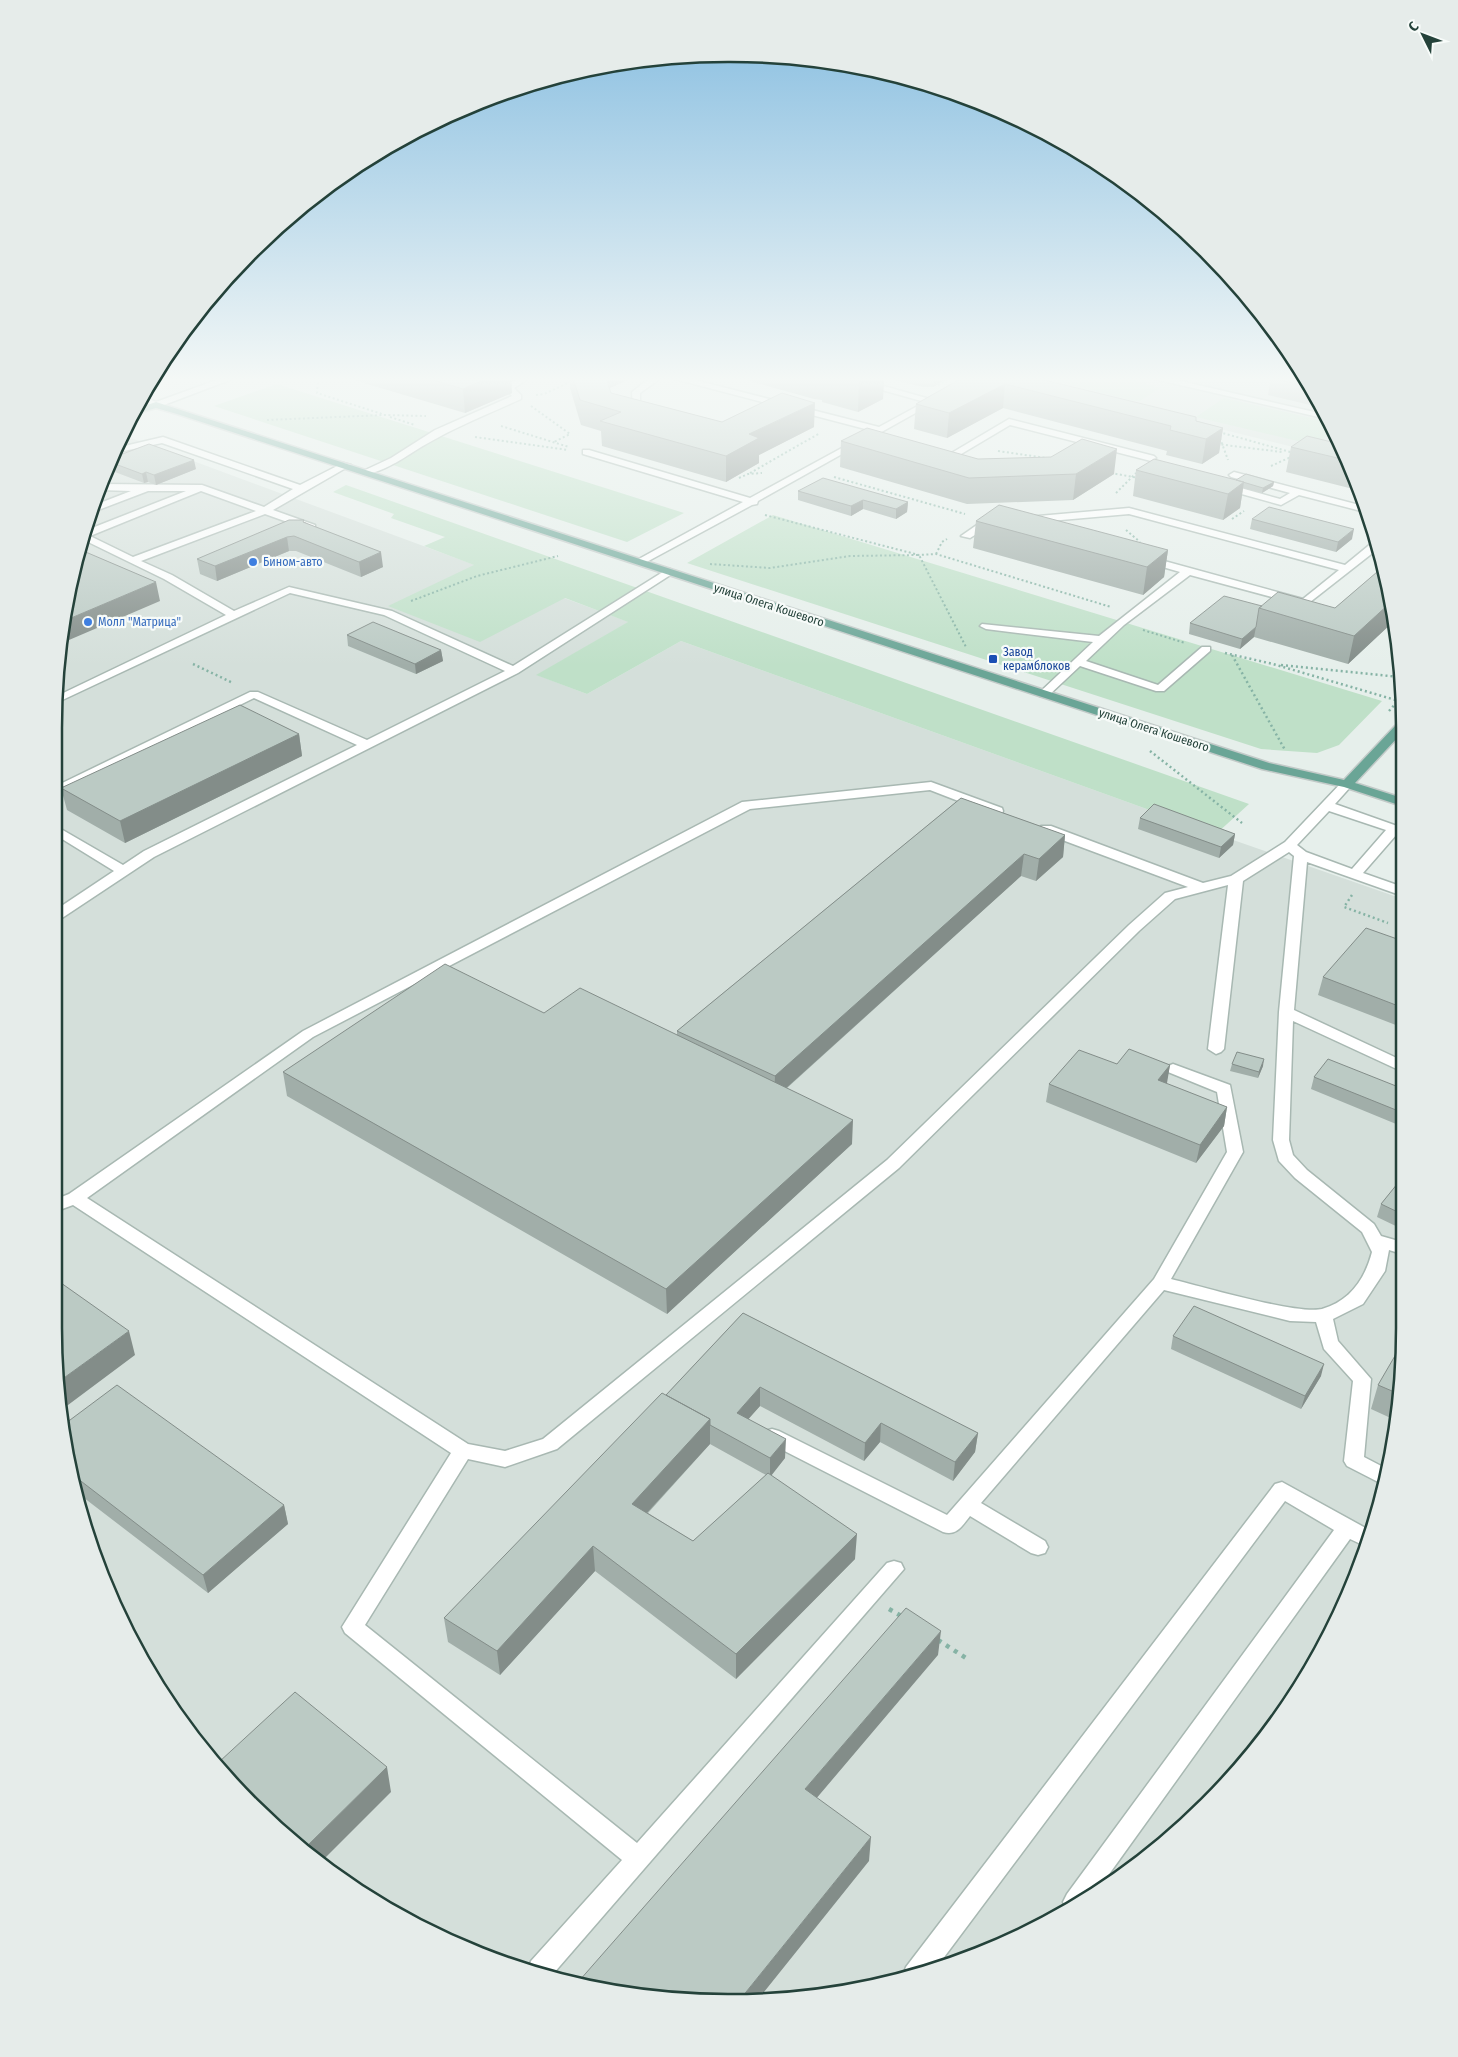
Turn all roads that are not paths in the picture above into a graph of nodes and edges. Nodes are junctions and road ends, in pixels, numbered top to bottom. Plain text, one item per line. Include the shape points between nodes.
1 (258, 474) edge
2 (329, 474) edge
3 (372, 474) edge
4 (660, 474) edge
5 (804, 474) edge
6 (1234, 475) dead end
7 (1218, 485) edge
8 (108, 486) edge
9 (147, 488) junction
10 (202, 488) junction
11 (300, 489) junction
12 (1298, 492) junction
13 (754, 502) junction
14 (101, 506) edge
15 (1357, 507) edge
16 (266, 510) junction
17 (1006, 521) edge
18 (319, 530) edge
19 (93, 531) edge
20 (1050, 531) edge
21 (966, 536) dead end
22 (90, 540) edge
23 (1371, 549) edge
24 (1133, 555) edge
25 (132, 561) junction
26 (641, 562) junction
27 (1347, 569) junction
28 (1188, 571) junction
29 (670, 572) junction
30 (234, 615) junction
31 (986, 626) dead end
32 (1103, 640) junction
33 (1206, 649) road end
34 (1079, 662) junction
35 (514, 671) junction
36 (1044, 694) junction
37 (63, 697) edge
38 (1396, 732) edge
39 (365, 744) junction
40 (1347, 784) junction
41 (62, 788) edge
42 (1396, 800) edge
43 (1327, 806) junction
44 (1006, 814) edge
45 (1034, 825) edge
46 (1396, 830) edge
47 (1396, 831) edge
48 (62, 834) edge
49 (1295, 850) junction
50 (124, 871) junction
51 (1354, 875) junction
52 (1236, 878) junction
53 (1202, 888) junction
54 (1396, 890) edge
55 (62, 912) edge
56 (1286, 1012) junction
57 (1216, 1048) dead end
58 (1396, 1064) edge
59 (1173, 1069) dead end
60 (75, 1198) junction
61 (62, 1203) edge
62 (1374, 1240) junction
63 (1396, 1246) edge
64 (1160, 1283) junction
65 (1323, 1316) junction
66 (772, 1436) edge
67 (463, 1451) junction
68 (1379, 1474) edge
69 (968, 1505) junction
70 (1347, 1528) junction
71 (1362, 1536) edge
72 (1038, 1547) dead end
73 (894, 1569) dead end
74 (639, 1858) junction
75 (1082, 1893) edge
76 (923, 1965) edge
77 (542, 1968) edge

1 - 11 street
2 - 11 street
3 - 26 main road, улица Олега Кошевого
4 - 13 street
5 - 13 street
6 - 12 street
7 - 12 street via 1281,502
8 - 9 street
9 - 10 street
9 - 14 street
10 - 16 street
10 - 19 street
11 - 16 street
12 - 15 street
13 - 26 street
16 - 18 street
16 - 25 street
17 - 21 street via 988,522
20 - 27 street via 1016,521 1129,510
22 - 25 street
23 - 27 street
24 - 28 street
25 - 30 street via 168,576 200,598
26 - 29 main road, улица Олега Кошевого
27 - 28 street via 1305,603
28 - 32 street
29 - 35 street
29 - 36 main road, улица Олега Кошевого
30 - 35 street via 289,590 388,613
30 - 37 street
31 - 32 street
32 - 34 street
33 - 34 street via 1160,689
34 - 36 street
35 - 39 street
36 - 40 main road, улица Олега Кошевого via 1272,768
38 - 40 main road
39 - 41 street via 254,694
39 - 50 street via 149,854
40 - 42 main road, улица Олега Кошевого
40 - 43 street
43 - 46 street
43 - 49 street
44 - 60 street via 931,786 747,805 308,1034
45 - 53 street
47 - 51 street
48 - 50 street
49 - 51 street
49 - 52 street
49 - 56 street
50 - 55 street
51 - 54 street
52 - 53 street
52 - 57 street
53 - 67 street via 1170,896 892,1164 550,1444 505,1459
56 - 58 street
56 - 62 street via 1280,1140 1285,1157 1301,1174 1368,1228
59 - 64 street via 1224,1089 1235,1152
60 - 61 street
60 - 67 street
62 - 63 street
62 - 65 street via 1380,1252 1376,1271 1357,1298
64 - 65 street via 1290,1314
64 - 69 street
65 - 68 street via 1330,1344 1362,1379 1354,1461
66 - 69 street via 950,1526
67 - 74 street via 352,1626
69 - 72 street
70 - 71 street
70 - 75 street
70 - 76 street via 1282,1490
73 - 74 street
74 - 77 street

